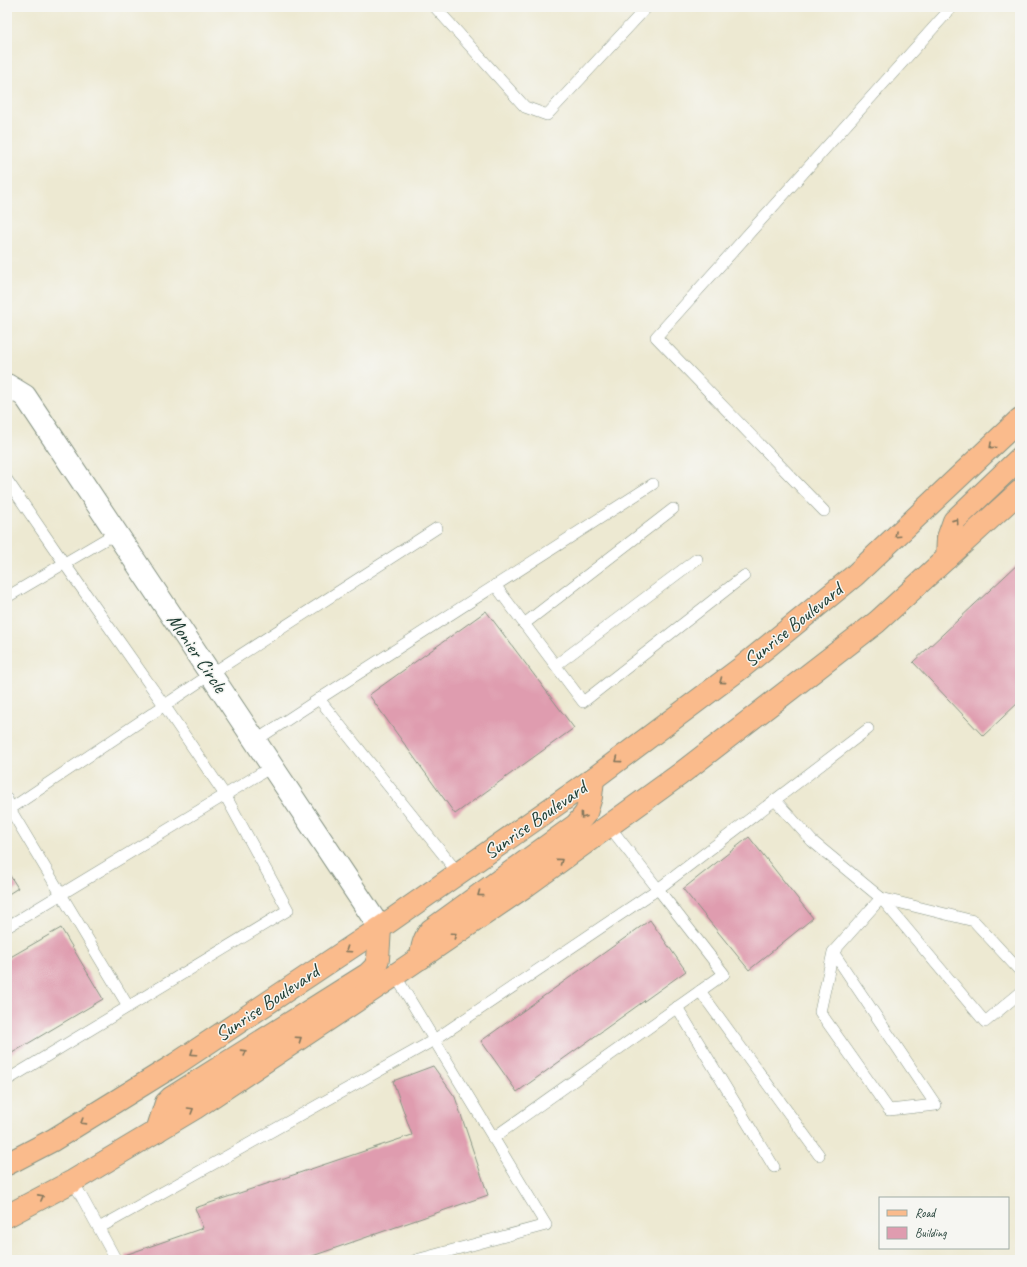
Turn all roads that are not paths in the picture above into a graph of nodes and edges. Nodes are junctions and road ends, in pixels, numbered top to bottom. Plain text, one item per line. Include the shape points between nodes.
1 (435, 7) edge
2 (647, 7) edge
3 (952, 7) edge
4 (7, 385) edge
5 (1020, 419) edge
6 (1020, 458) edge
7 (7, 480) edge
8 (653, 484) dead end
9 (1020, 491) edge
10 (673, 509) dead end
11 (824, 510) dead end
12 (437, 528) dead end
13 (116, 533) junction
14 (947, 558) junction
15 (697, 559) dead end
16 (64, 564) junction
17 (744, 576) dead end
18 (495, 585) junction
19 (7, 597) edge
20 (524, 624) junction
21 (556, 665) junction
22 (211, 674) junction
23 (319, 699) junction
24 (164, 705) junction
25 (868, 729) dead end
26 (255, 741) junction
27 (273, 766) junction
28 (593, 779) junction
29 (225, 795) junction
30 (775, 800) junction
31 (8, 806) edge
32 (609, 826) junction
33 (458, 874) junction
34 (658, 889) junction
35 (61, 894) junction
36 (881, 898) junction
37 (7, 927) edge
38 (380, 928) junction
39 (833, 952) junction
40 (421, 958) junction
41 (1020, 971) edge
42 (395, 976) junction
43 (700, 991) junction
44 (1020, 993) edge
45 (128, 1006) junction
46 (677, 1008) junction
47 (434, 1040) junction
48 (7, 1080) edge
49 (157, 1131) junction
50 (494, 1138) junction
51 (819, 1155) dead end
52 (7, 1164) edge
53 (774, 1167) dead end
54 (73, 1181) junction
55 (7, 1216) edge
56 (98, 1228) junction
57 (116, 1260) edge
58 (416, 1260) edge

1 - 2 lane via 525,107 547,115
3 - 11 lane via 656,337
4 - 13 street, Monier Circle via 25,396
5 -> 28 main road, Sunrise Boulevard via 854,576 741,668
14 -> 6 main road via 948,538 954,521
7 - 16 lane
8 - 18 lane
9 - 14 main road
10 - 20 lane
12 - 22 lane
13 - 16 lane
13 - 22 street, Monier Circle
14 - 32 main road via 877,622
15 - 21 lane
16 - 19 lane
16 - 24 lane
17 - 21 lane via 584,702
18 - 20 lane
18 - 23 lane
20 - 21 lane
22 - 24 lane
22 - 26 street, Monier Circle
23 - 26 lane
23 - 33 lane
24 - 29 lane
24 - 31 lane
25 - 30 lane
26 - 27 street, Monier Circle
27 - 29 lane
27 - 38 street, Monier Circle
28 - 33 main road, Sunrise Boulevard
28 -> 40 main road via 586,813 576,825 431,930 425,936
29 - 35 lane
29 - 45 lane via 288,910
30 - 34 lane
30 - 36 lane via 812,841
31 - 35 lane
32 - 34 lane
40 -> 32 main road
33 - 38 main road, Sunrise Boulevard
34 - 43 lane via 724,974
34 - 47 lane
35 - 37 lane
35 - 45 lane
36 - 39 lane
36 - 41 lane via 974,921
36 - 44 lane via 986,1022
49 -> 38 main road via 166,1103 171,1098 368,974 378,959
38 -> 52 main road, Sunrise Boulevard via 176,1064 53,1140
39 - 39 lane via 820,1012 889,1110 936,1106
40 - 42 main road
42 - 47 lane
49 -> 42 main road
43 - 46 lane
43 - 51 lane
45 - 48 lane
46 - 50 lane
46 - 53 lane
47 - 50 lane
47 - 56 lane
49 - 54 main road
50 - 58 lane via 546,1225
55 -> 54 main road
54 - 56 lane
56 - 57 lane

